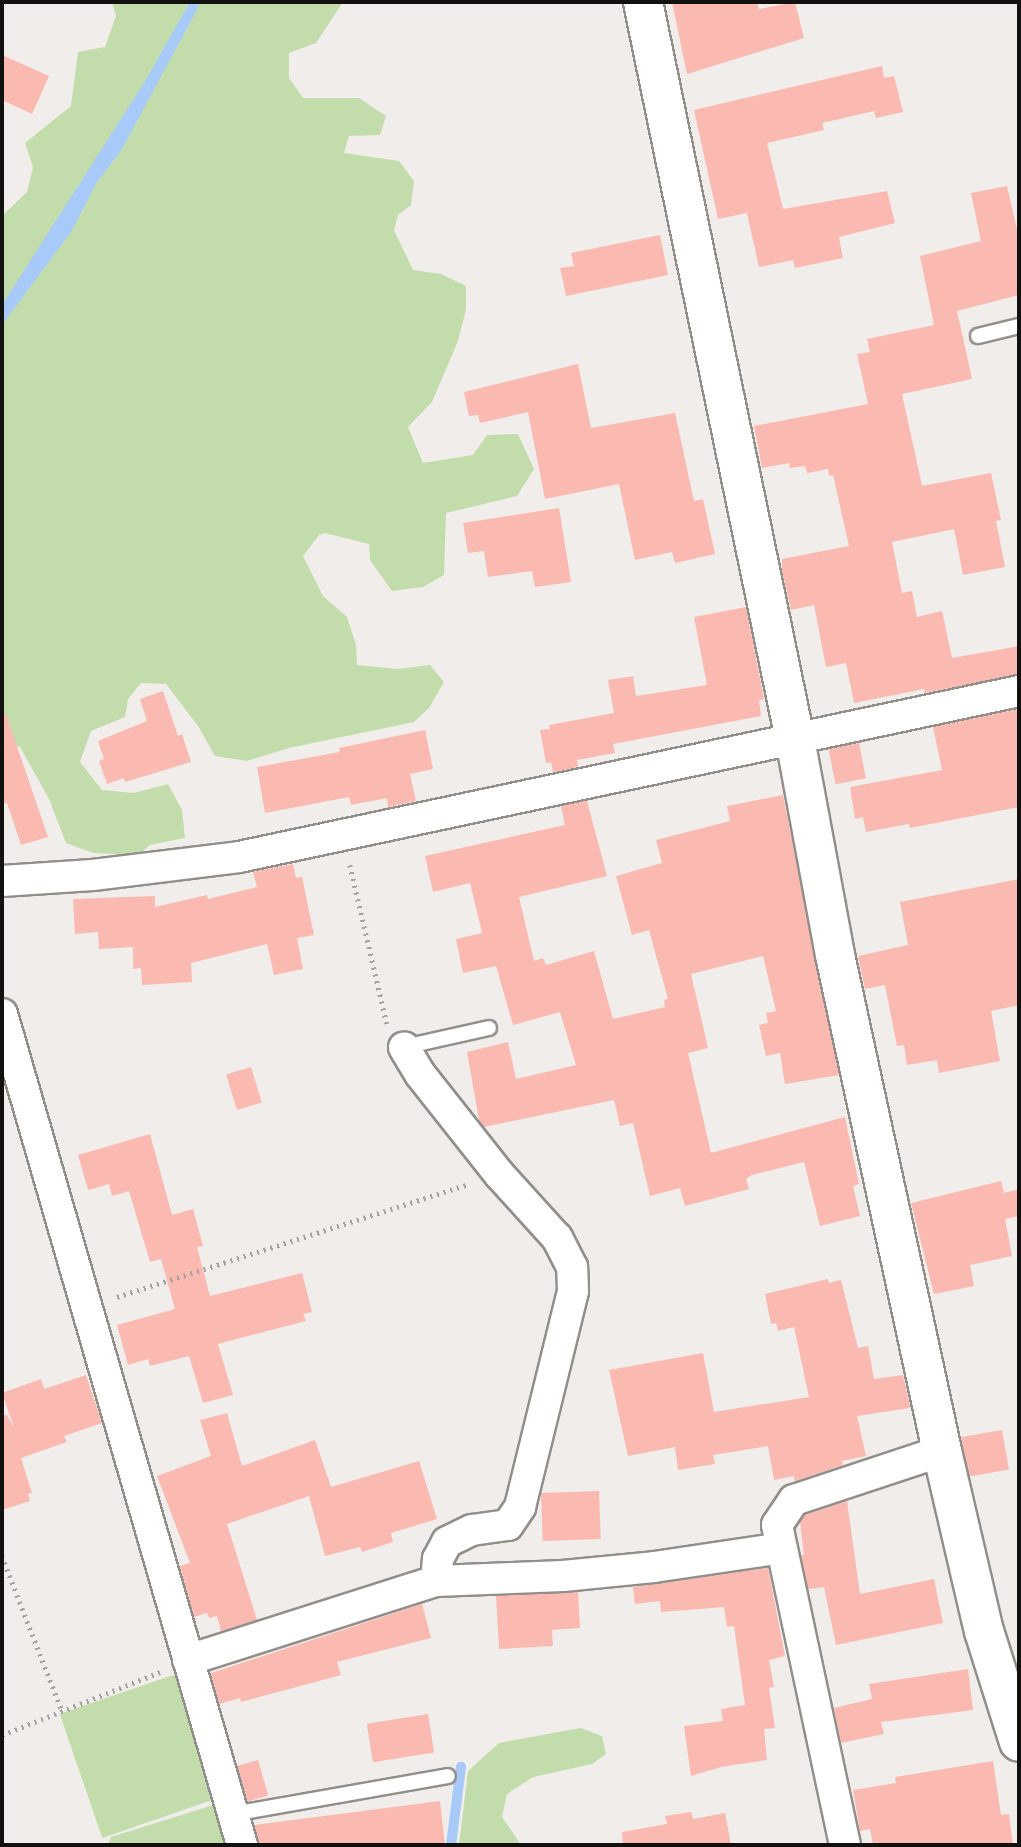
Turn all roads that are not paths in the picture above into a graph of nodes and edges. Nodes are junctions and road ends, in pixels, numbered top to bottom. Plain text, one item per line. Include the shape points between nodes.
1 (643, 2) edge
2 (1019, 326) edge
3 (978, 336) dead end
4 (1019, 691) edge
5 (795, 739) junction
6 (2, 881) edge
7 (2, 1014) edge
8 (489, 1028) dead end
9 (404, 1047) joint
10 (942, 1451) junction
11 (782, 1548) junction
12 (436, 1581) junction
13 (188, 1660) junction
14 (1019, 1742) edge
15 (448, 1776) dead end
16 (233, 1814) junction
17 (242, 1845) edge
18 (845, 1845) edge

1 - 5 street
2 - 3 lane
4 - 5 street
5 - 6 street via 239,857
5 - 10 street via 835,955
7 - 13 street
8 - 9 lane
9 - 12 street via 499,1174 557,1238 572,1267 573,1290 520,1507 508,1525 472,1531 447,1542 438,1559
10 - 11 street via 794,1500 777,1525
10 - 14 street via 984,1631
11 - 12 street via 563,1576
11 - 18 street
12 - 13 street
13 - 16 street
15 - 16 lane
16 - 17 street

